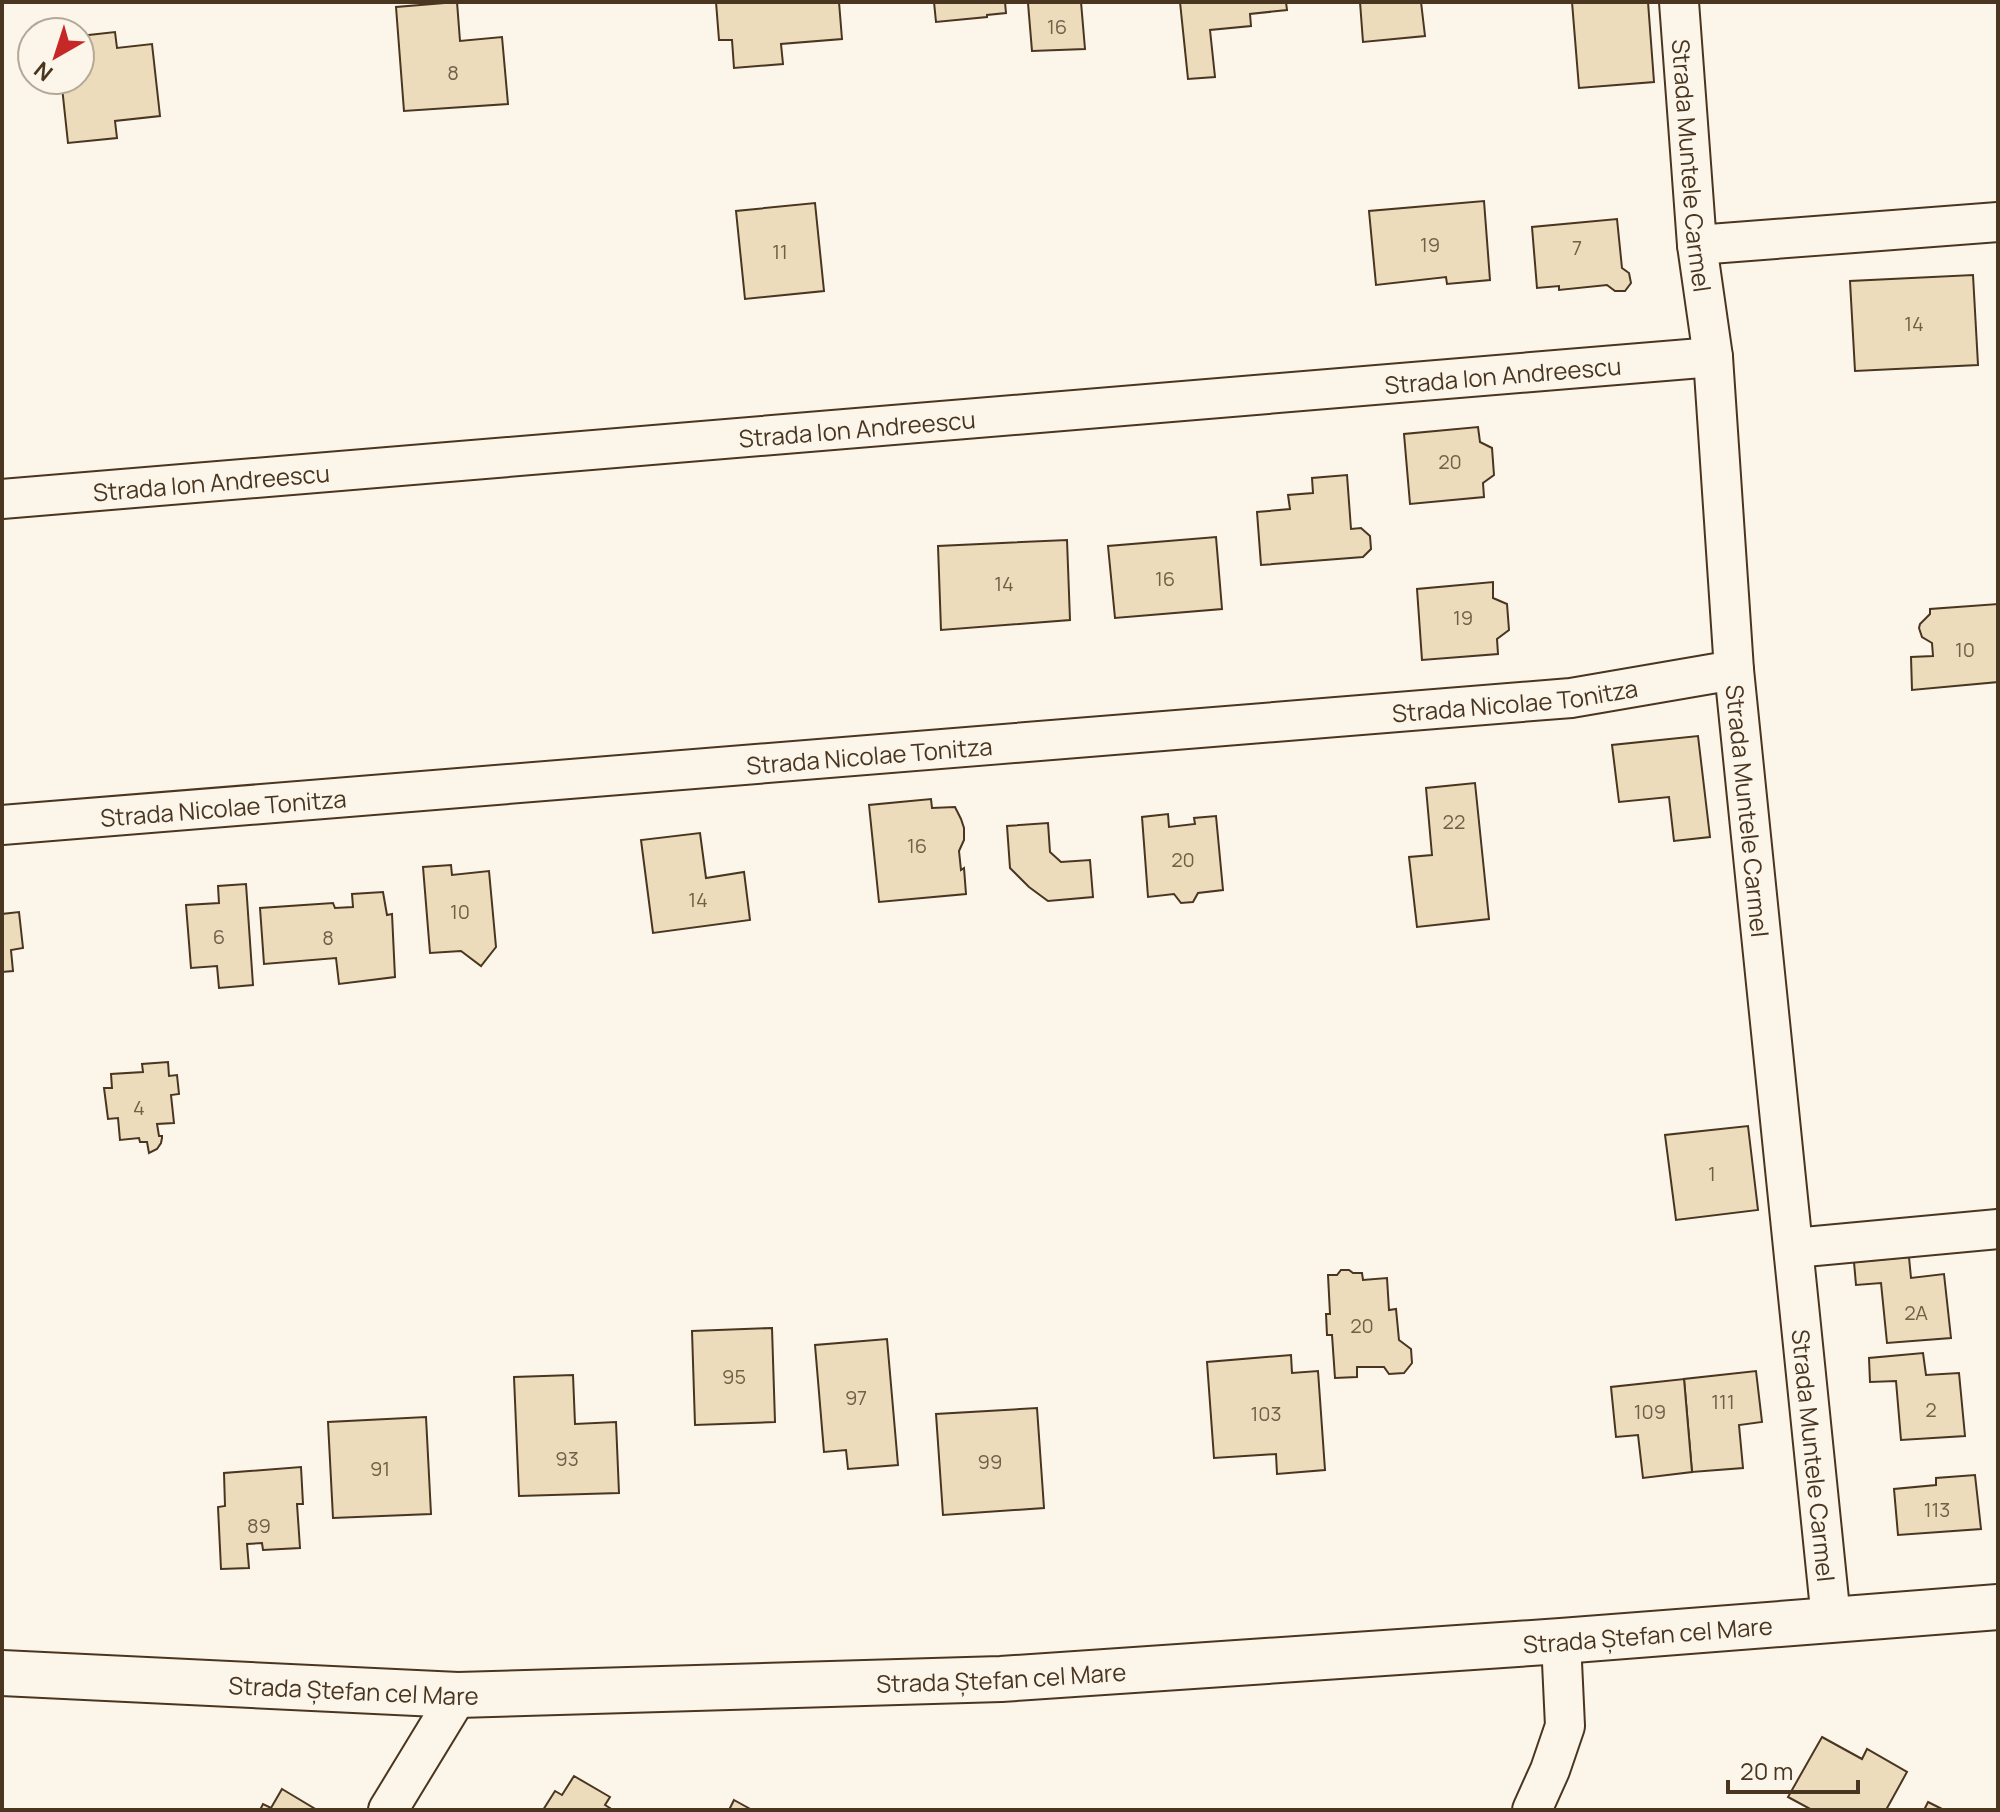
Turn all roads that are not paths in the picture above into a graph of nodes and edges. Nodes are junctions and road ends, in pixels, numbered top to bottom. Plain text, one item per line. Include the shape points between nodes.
1 (1679, 2) edge
2 (1998, 222) edge
3 (1697, 245) junction
4 (1713, 357) junction
5 (2, 499) edge
6 (1734, 670) junction
7 (2, 825) edge
8 (1998, 1229) edge
9 (1794, 1248) junction
10 (1998, 1607) edge
11 (1831, 1619) junction
12 (1561, 1641) junction
13 (2, 1673) edge
14 (458, 1695) junction
15 (388, 1810) edge
16 (1532, 1810) edge

1 - 3 street, Strada Muntele Carmel
2 - 3 street
3 - 4 street, Strada Muntele Carmel
4 - 5 street, Strada Ion Andreescu
4 - 6 street, Strada Muntele Carmel
6 - 7 street, Strada Nicolae Tonitza via 1571,698
6 - 9 street, Strada Muntele Carmel
8 - 9 street
9 - 11 street, Strada Muntele Carmel
10 - 11 street, Strada Ștefan cel Mare
11 - 12 street, Strada Ștefan cel Mare
12 - 14 street, Strada Ștefan cel Mare via 1001,1679
12 - 16 street via 1565,1726
13 - 14 street, Strada Ștefan cel Mare
14 - 15 street

